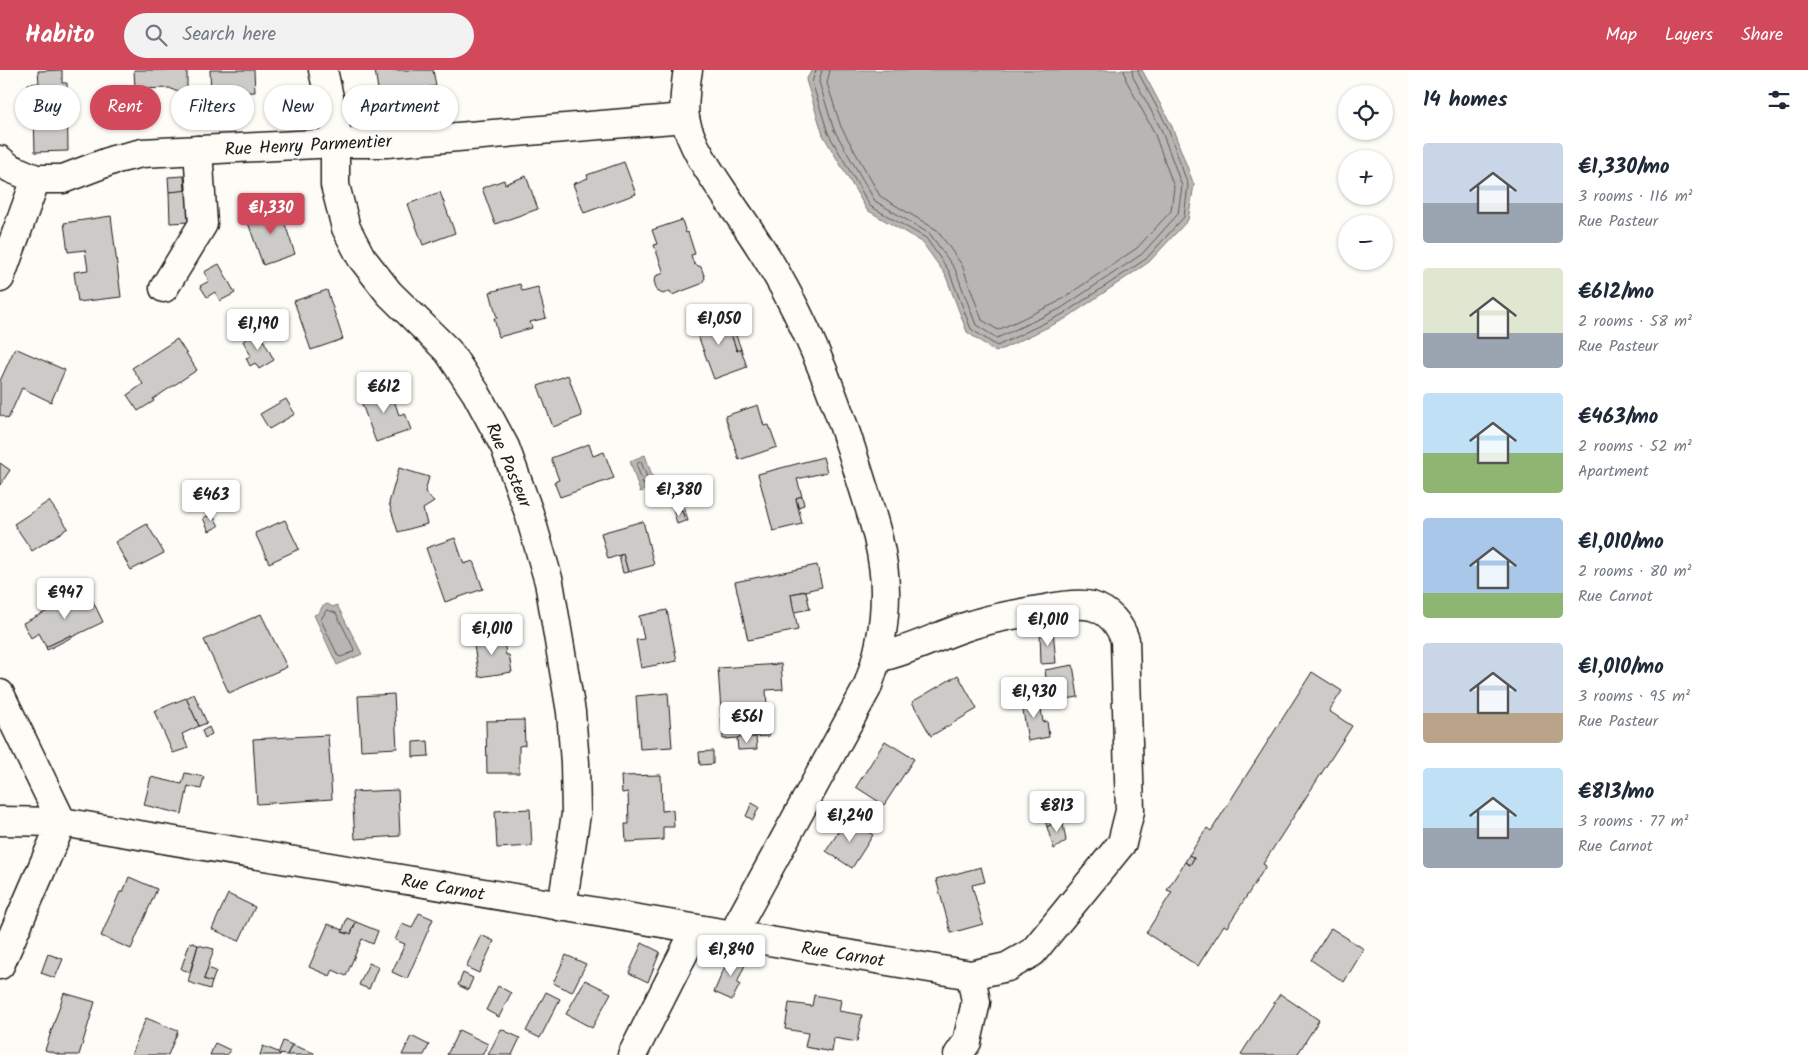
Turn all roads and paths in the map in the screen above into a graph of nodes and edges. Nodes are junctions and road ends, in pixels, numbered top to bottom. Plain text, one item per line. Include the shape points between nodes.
1 (323, 70) edge
2 (688, 70) edge
3 (685, 118) junction
4 (336, 143) junction
5 (198, 150) junction
6 (0, 160) edge
7 (36, 179) junction
8 (0, 278) edge
9 (164, 288) dead end
10 (878, 658) junction
11 (0, 694) edge
12 (0, 821) edge
13 (62, 822) junction
14 (562, 907) junction
15 (696, 929) junction
16 (734, 936) junction
17 (0, 965) edge
18 (971, 975) junction
19 (632, 1055) edge
20 (958, 1055) edge

1 - 4 street, Rue Pasteur
2 - 3 street
3 - 4 street, Rue Henry Parmentier via 386,142
3 - 10 street via 700,156 787,292 842,419 882,561 885,591
4 - 5 street, Rue Henry Parmentier
4 - 14 street, Rue Pasteur via 336,184 346,228 361,257 389,293 448,351 476,393 505,448 529,513 549,582 571,712 576,814
5 - 7 street, Rue Henry Parmentier via 142,154 114,160 63,179
5 - 9 street via 203,224
6 - 7 street, Rue Henry Parmentier
7 - 8 street
10 - 16 street via 867,688
10 - 18 street, Rue Carnot via 898,654 971,625 1064,606 1092,606 1107,614 1121,627 1125,640 1130,811 1122,843 1033,952 1007,967
11 - 13 street
12 - 13 street, Rue Carnot
13 - 14 street, Rue Carnot
13 - 17 street
14 - 15 street, Rue Carnot
15 - 16 street, Rue Carnot
15 - 19 street
16 - 18 street, Rue Carnot
18 - 20 street via 976,1002 967,1042

